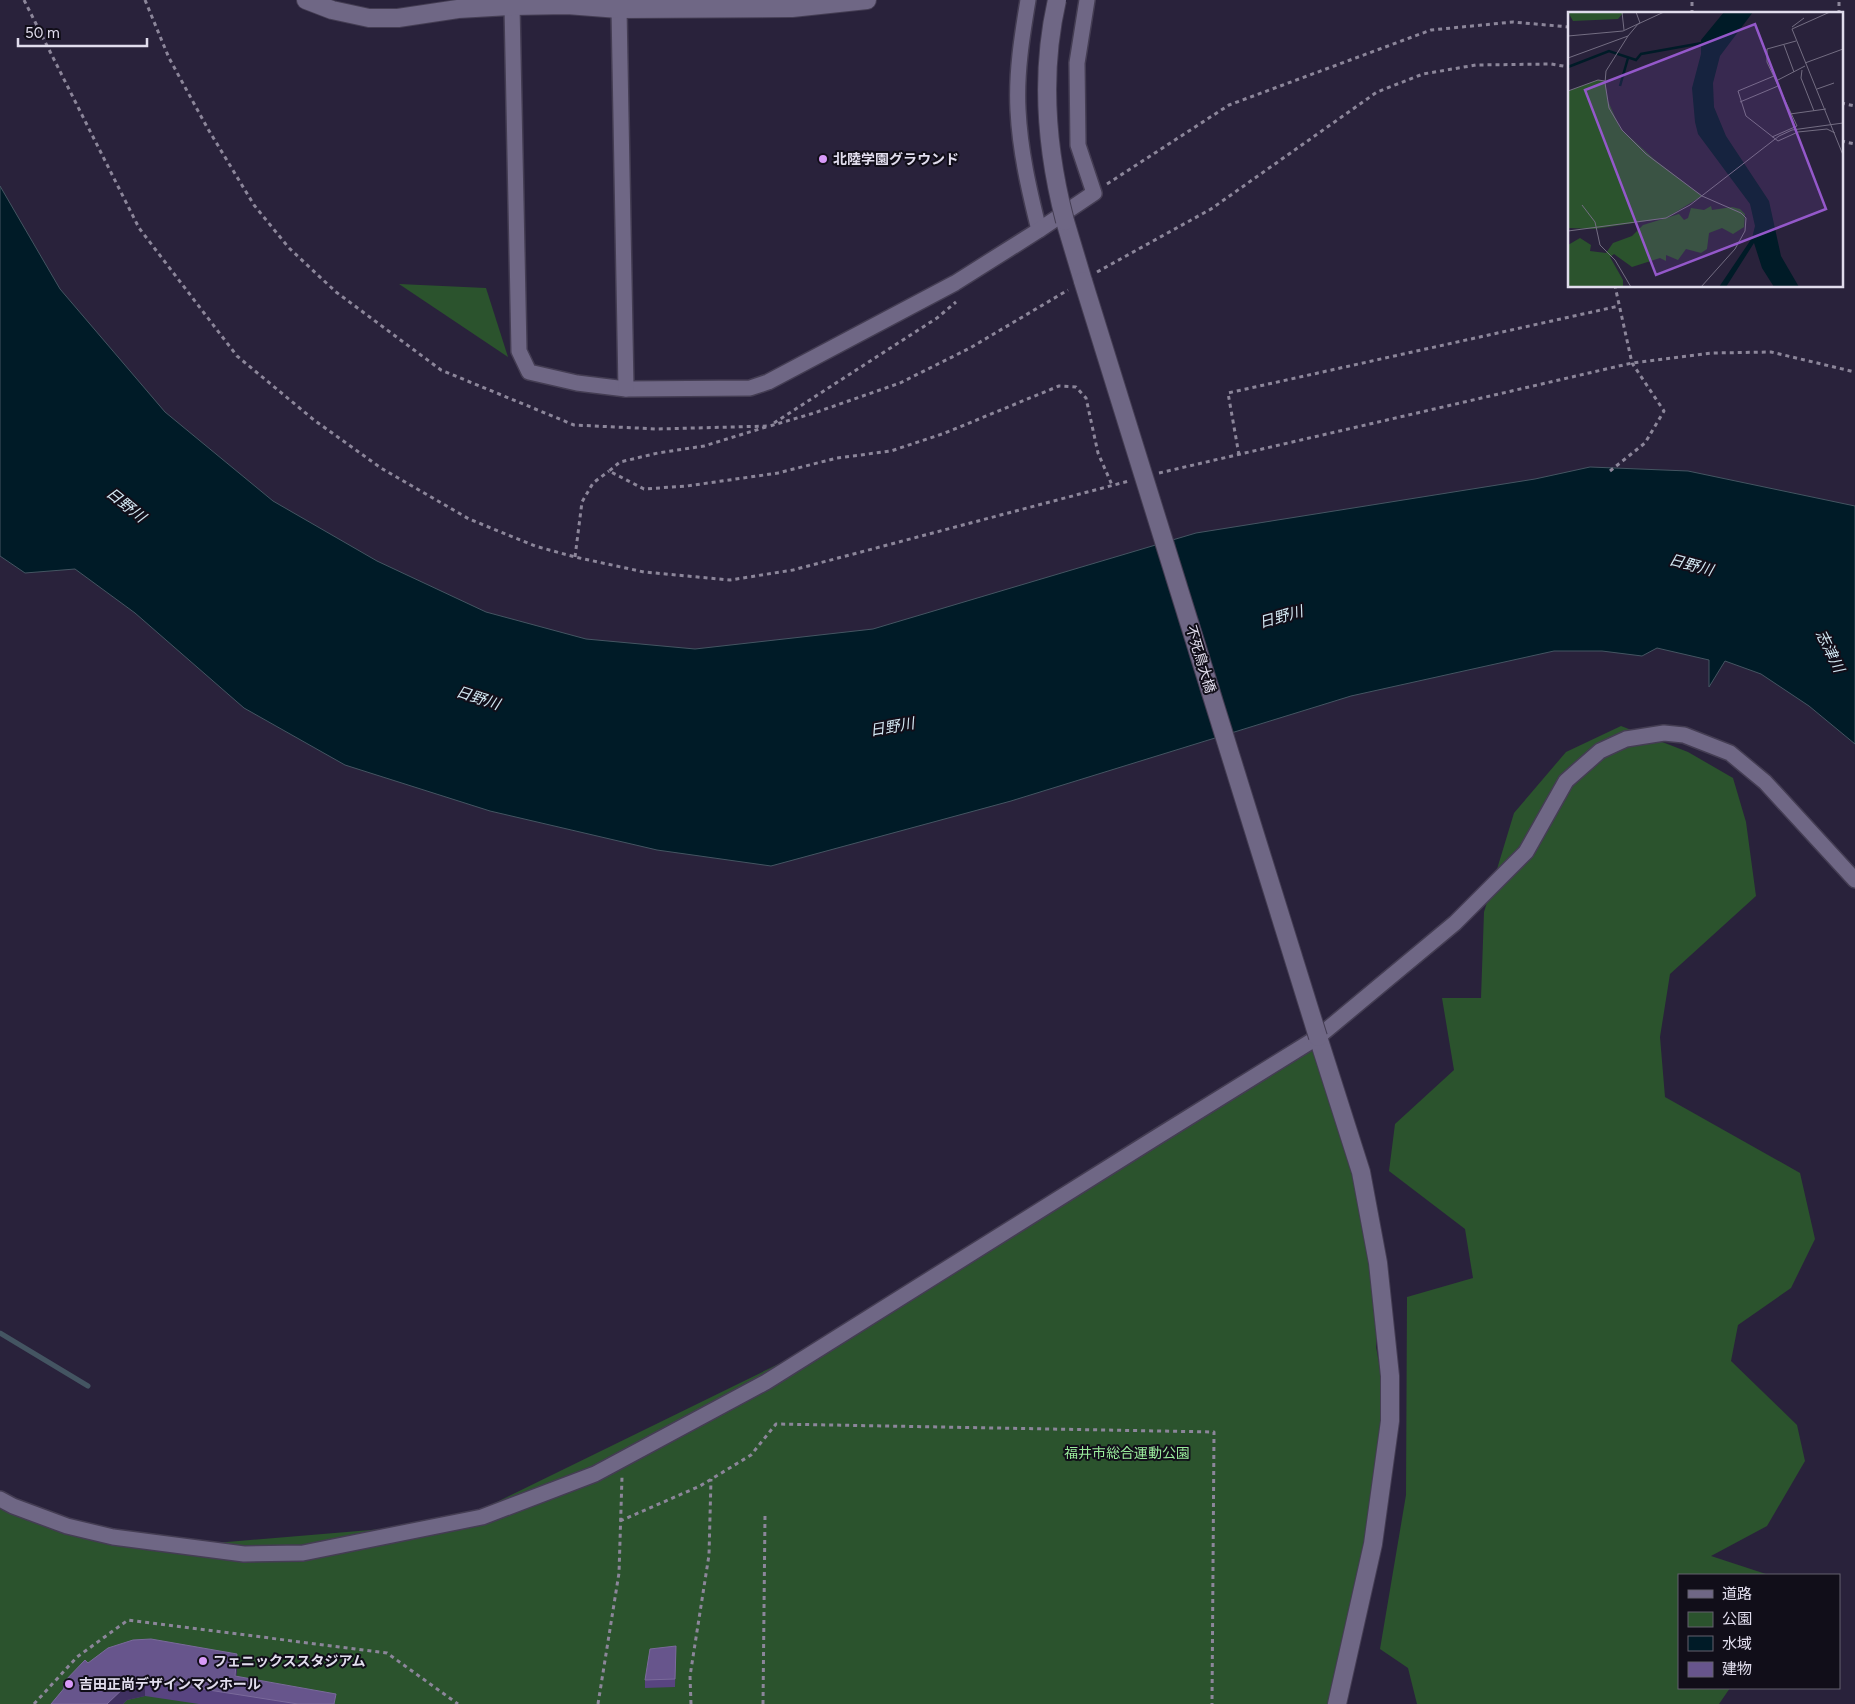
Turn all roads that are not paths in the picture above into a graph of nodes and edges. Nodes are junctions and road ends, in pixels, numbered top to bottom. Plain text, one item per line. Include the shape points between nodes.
1 (306, 0) edge
2 (867, 0) edge
3 (1028, 0) edge
4 (1057, 0) edge
5 (1087, 0) edge
6 (567, 2) edge
7 (512, 6) junction
8 (619, 9) junction
9 (1039, 230) junction
10 (626, 389) junction
11 (1855, 880) edge
12 (1318, 1037) junction
13 (0, 1499) edge
14 (1337, 1704) edge

1 - 7 street via 369,18
2 - 8 street via 792,8
3 - 9 street via 1020,53 1018,109 1026,177
4 - 12 street, 不死鳥大橋, bridge via 1048,59 1047,114 1059,197
5 - 9 street via 1078,63 1078,145 1094,193
6 - 7 street
6 - 8 street
7 - 10 street via 519,351 529,372 577,384
8 - 10 street
9 - 10 street via 955,283 768,382 750,388
11 - 12 street via 1765,782 1730,753 1674,734 1626,739 1600,751 1566,781 1526,852 1455,923
12 - 13 street via 766,1382 594,1474 482,1518 303,1553 244,1554 113,1537 67,1526
12 - 14 street, 不死鳥大橋 via 1362,1172 1378,1263 1390,1376 1390,1421 1374,1544

